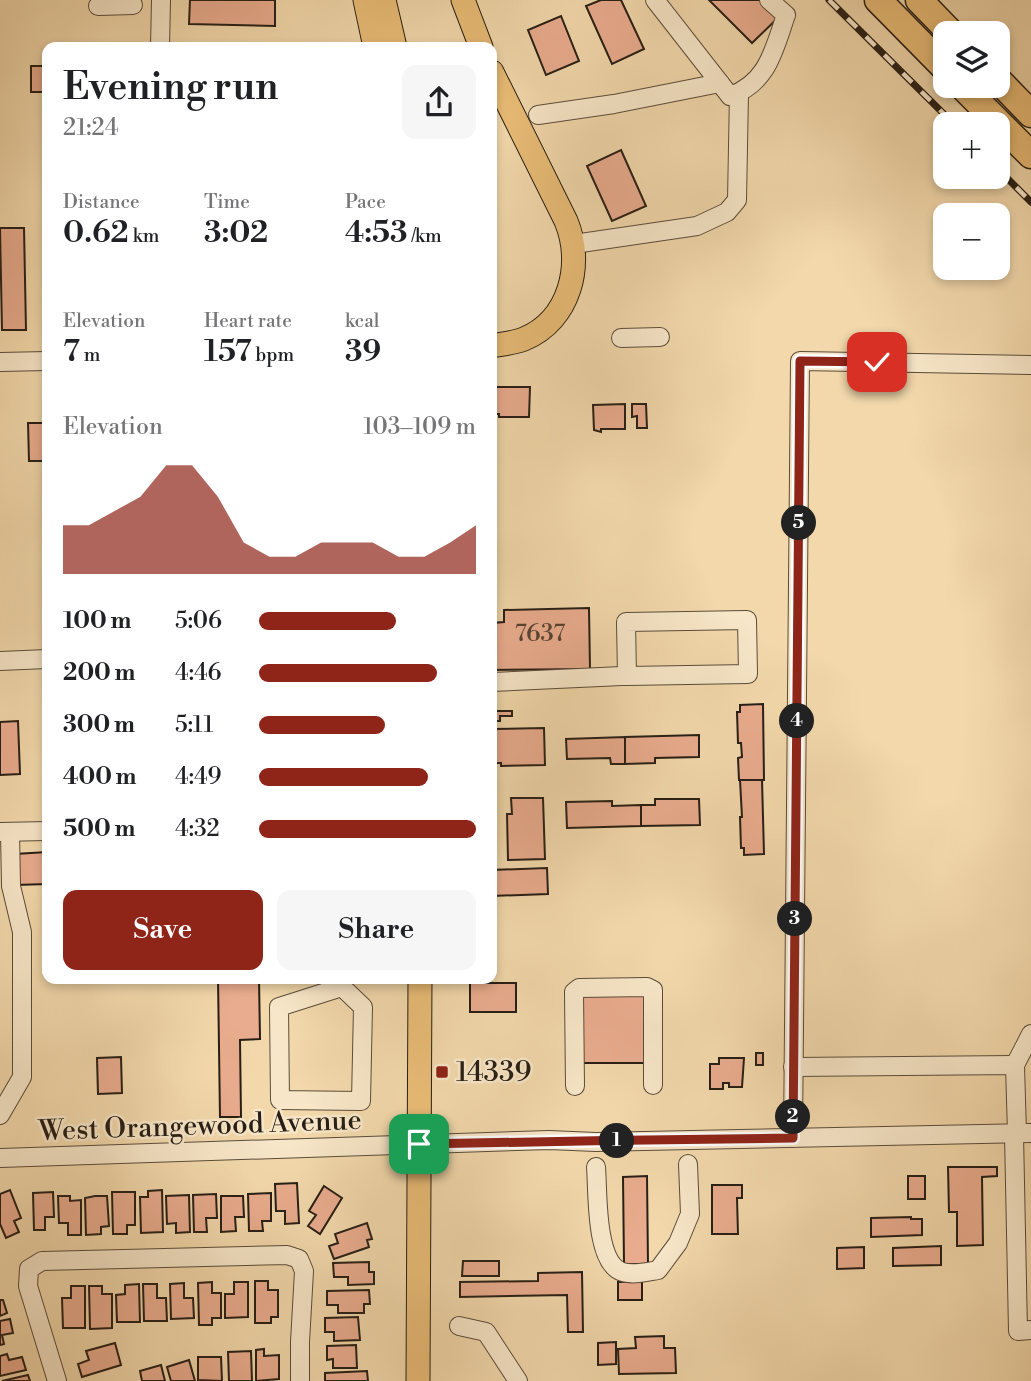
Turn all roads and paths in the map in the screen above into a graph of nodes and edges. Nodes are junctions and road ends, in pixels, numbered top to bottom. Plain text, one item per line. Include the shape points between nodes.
1 (161, 0) edge
2 (365, 0) edge
3 (384, 0) edge
4 (463, 0) edge
5 (655, 0) edge
6 (769, 0) edge
7 (878, 0) edge
8 (919, 0) edge
9 (133, 5) dead end
10 (98, 6) dead end
11 (939, 21) edge
12 (160, 42) edge
13 (374, 42) edge
14 (394, 42) edge
15 (479, 42) edge
16 (933, 56) edge
17 (497, 82) edge
18 (720, 83) junction
19 (1010, 92) edge
20 (739, 93) junction
21 (974, 98) edge
22 (1031, 114) edge
23 (538, 115) dead end
24 (1031, 155) edge
25 (574, 244) junction
26 (660, 337) dead end
27 (621, 338) dead end
28 (497, 345) edge
29 (42, 361) edge
30 (0, 362) edge
31 (1031, 365) edge
32 (42, 659) edge
33 (0, 661) edge
34 (627, 676) junction
35 (497, 682) edge
36 (42, 831) edge
37 (5, 832) edge
38 (341, 984) edge
39 (345, 984) edge
40 (421, 984) edge
41 (1031, 1034) edge
42 (1015, 1065) junction
43 (793, 1068) junction
44 (653, 1085) dead end
45 (575, 1086) dead end
46 (0, 1115) edge
47 (1020, 1134) edge
48 (793, 1138) junction
49 (419, 1144) junction
50 (0, 1158) edge
51 (688, 1164) dead end
52 (596, 1167) dead end
53 (459, 1326) dead end
54 (1031, 1330) edge
55 (57, 1381) edge
56 (300, 1381) edge
57 (418, 1381) edge
58 (518, 1381) edge

1 - 12 street
2 - 13 main road
3 - 14 main road
4 - 15 main road
5 - 18 street
6 - 20 street via 786,15 767,69
7 - 16 highway
8 - 11 highway
9 - 10 street
17 - 25 main road
18 - 20 street via 730,96
18 - 23 street
19 - 22 highway
20 - 25 street via 737,200 727,212 684,229
21 - 24 highway
25 - 28 main road via 571,285 550,320 524,338
26 - 27 street
29 - 30 street
31 - 43 street via 800,361
32 - 33 street
34 - 34 street via 748,674 747,620 625,622
34 - 35 street
36 - 37 street
37 - 46 street via 22,932 22,1077
38 - 39 street via 279,1007 281,1100 361,1101 363,1007
40 - 49 main road
41 - 42 street
42 - 43 street
42 - 47 street
43 - 48 street
44 - 45 street via 653,990 647,987 579,988 574,992
47 - 48 street, West Orangewood Avenue
47 - 54 street via 1018,1331
48 - 49 street, West Orangewood Avenue
49 - 50 street, West Orangewood Avenue
49 - 57 main road
51 - 52 street via 690,1214 678,1243 658,1270 631,1273 619,1271 610,1262 601,1240
53 - 58 street via 486,1332
55 - 56 street via 28,1286 29,1269 42,1261 286,1255 299,1259 304,1271

